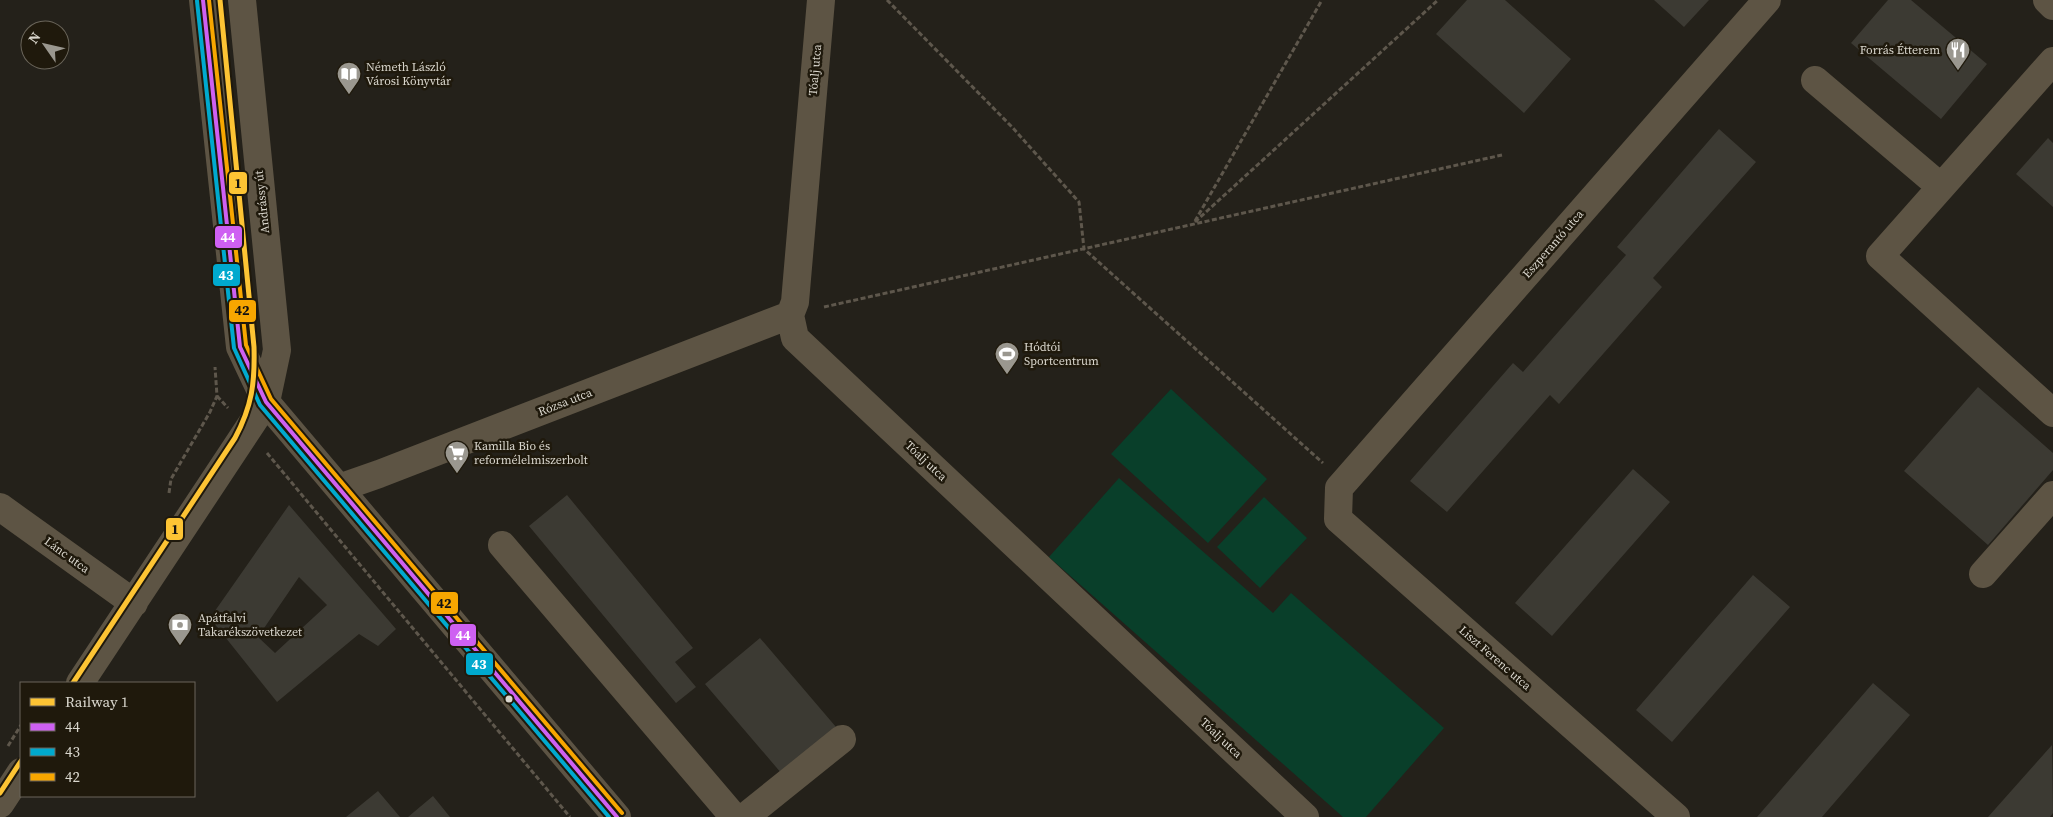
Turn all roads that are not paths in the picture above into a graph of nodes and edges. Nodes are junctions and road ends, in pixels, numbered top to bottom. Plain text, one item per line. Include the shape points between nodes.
1 (203, 0) edge
2 (242, 0) edge
3 (820, 0) edge
4 (1767, 0) edge
5 (2047, 0) edge
6 (2053, 6) edge
7 (2053, 61) edge
8 (1815, 80) dead end
9 (1941, 187) junction
10 (790, 314) junction
11 (266, 402) junction
12 (2053, 413) edge
13 (1341, 485) joint
14 (339, 488) junction
15 (2053, 495) edge
16 (0, 507) edge
17 (502, 545) dead end
18 (1983, 574) dead end
19 (134, 603) junction
20 (81, 682) edge
21 (842, 739) dead end
22 (20, 774) edge
23 (0, 804) edge
24 (618, 817) edge
25 (734, 817) edge
26 (745, 817) edge
27 (1305, 817) edge
28 (1676, 817) edge

1 - 11 street via 240,348
2 - 11 street, Andrássy út via 277,350
3 - 10 street, Tóalj utca via 795,302
4 - 13 street, Eszperantó utca
5 - 6 street
7 - 9 street
8 - 9 street
9 - 12 street via 1880,256
10 - 14 street, Rózsa utca
10 - 27 street, Tóalj utca via 795,338
11 - 14 street
11 - 19 street, Andrássy út
13 - 28 street, Liszt Ferenc utca via 1338,519
14 - 24 street
15 - 18 street
16 - 19 street, Lánc utca
17 - 25 street
19 - 20 street, Andrássy út
21 - 26 street
22 - 23 street

